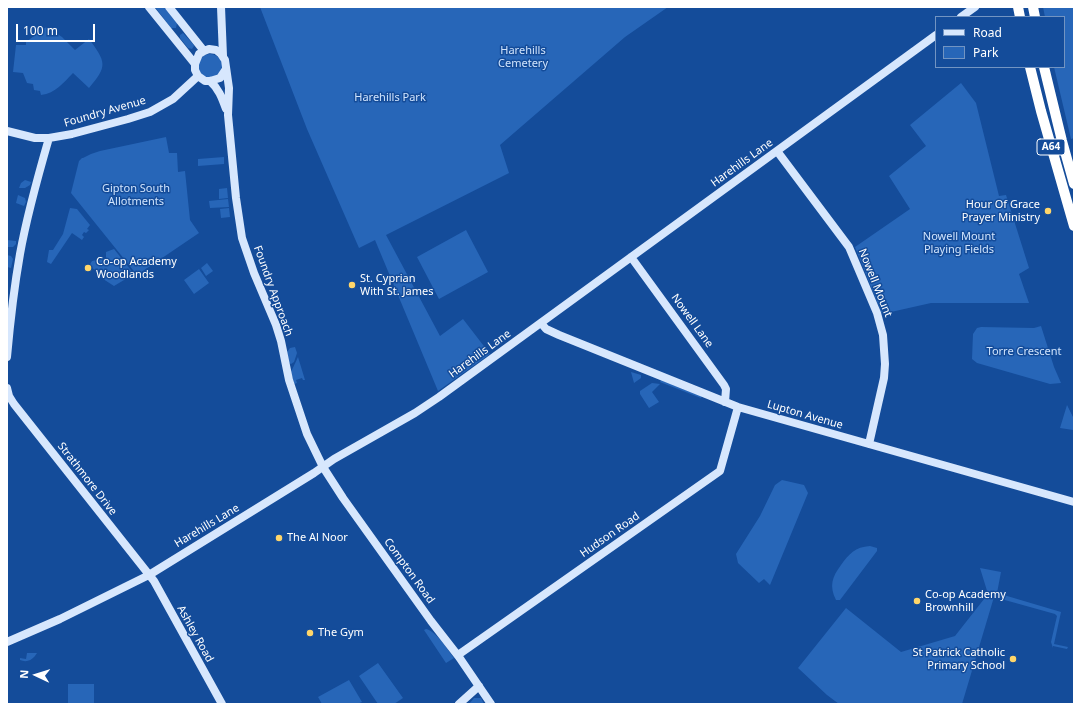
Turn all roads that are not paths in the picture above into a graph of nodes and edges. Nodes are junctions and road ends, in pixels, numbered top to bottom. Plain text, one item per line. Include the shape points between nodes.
1 (149, 7) edge
2 (169, 7) edge
3 (221, 7) edge
4 (975, 7) edge
5 (962, 16) edge
6 (935, 36) edge
7 (222, 38) junction
8 (207, 50) junction
9 (223, 56) junction
10 (195, 64) junction
11 (1030, 68) edge
12 (1044, 68) edge
13 (226, 69) junction
14 (198, 76) junction
15 (210, 82) junction
16 (228, 115) junction
17 (7, 131) edge
18 (49, 138) junction
19 (778, 150) junction
20 (1074, 184) edge
21 (1074, 226) edge
22 (631, 257) junction
23 (540, 323) junction
24 (7, 357) edge
25 (8, 392) edge
26 (725, 402) junction
27 (738, 407) junction
28 (869, 444) junction
29 (323, 467) junction
30 (1074, 502) edge
31 (149, 575) junction
32 (7, 642) edge
33 (458, 655) junction
34 (479, 686) junction
35 (222, 704) edge
36 (460, 704) edge
37 (490, 704) edge

1 - 10 street
2 - 8 street
3 - 7 street, Foundry Approach
4 - 5 street
6 - 19 street, Harehills Lane
7 - 8 street via 217,46
7 - 9 street, Foundry Approach
8 - 9 street via 216,50
8 - 10 street via 199,54
9 - 13 street, Foundry Approach
10 - 14 street
11 - 21 highway, A64
12 - 20 highway, A64
13 - 15 street via 220,78
13 - 16 street, Foundry Approach
14 - 15 street, Foundry Approach
14 - 18 street, Foundry Avenue via 173,99 150,112
15 - 16 street, Foundry Approach via 221,94
16 - 29 street, Foundry Approach via 242,238 254,274 276,324 288,380 301,420
17 - 18 street, Foundry Avenue via 34,138
18 - 24 street via 20,254
19 - 22 street, Harehills Lane
19 - 28 street, Nowell Mount via 849,247 877,314 883,335 885,364
22 - 23 street, Harehills Lane
22 - 26 street, Nowell Lane via 724,384
23 - 26 street, Lupton Avenue via 559,335
23 - 29 street, Harehills Lane via 433,402
25 - 31 street, Strathmore Drive via 14,404
26 - 27 street, Lupton Avenue
27 - 28 street, Lupton Avenue
27 - 33 street, Hudson Road via 720,471
28 - 30 street, Lupton Avenue
29 - 31 street, Harehills Lane
29 - 33 street, Compton Road
31 - 32 street, Harehills Lane
31 - 35 street, Ashley Road
33 - 34 street, Compton Road
34 - 36 street
34 - 37 street, Compton Road

